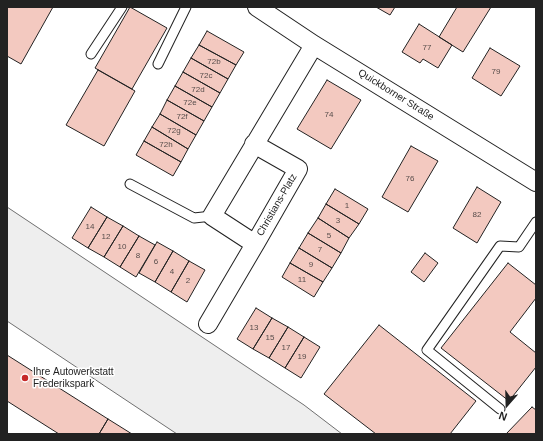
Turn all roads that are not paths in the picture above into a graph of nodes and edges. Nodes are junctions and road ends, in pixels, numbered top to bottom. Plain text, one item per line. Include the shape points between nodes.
1 (122, 7) edge
2 (186, 7) edge
3 (256, 7) edge
4 (314, 45) junction
5 (91, 54) dead end
6 (158, 64) dead end
7 (254, 144) junction
8 (536, 182) edge
9 (130, 184) dead end
10 (212, 216) junction
11 (536, 222) edge
12 (255, 244) junction
13 (208, 324) dead end
14 (500, 410) dead end

1 - 5 lane
2 - 6 lane
3 - 4 street, Quickborner Straße
4 - 7 street
4 - 8 street, Quickborner Straße
7 - 10 street
7 - 12 street, Christians-Platz via 298,169
9 - 10 lane via 194,218
10 - 12 street, Christians-Platz
11 - 14 lane via 519,247 500,246 427,350
12 - 13 street, Christians-Platz

